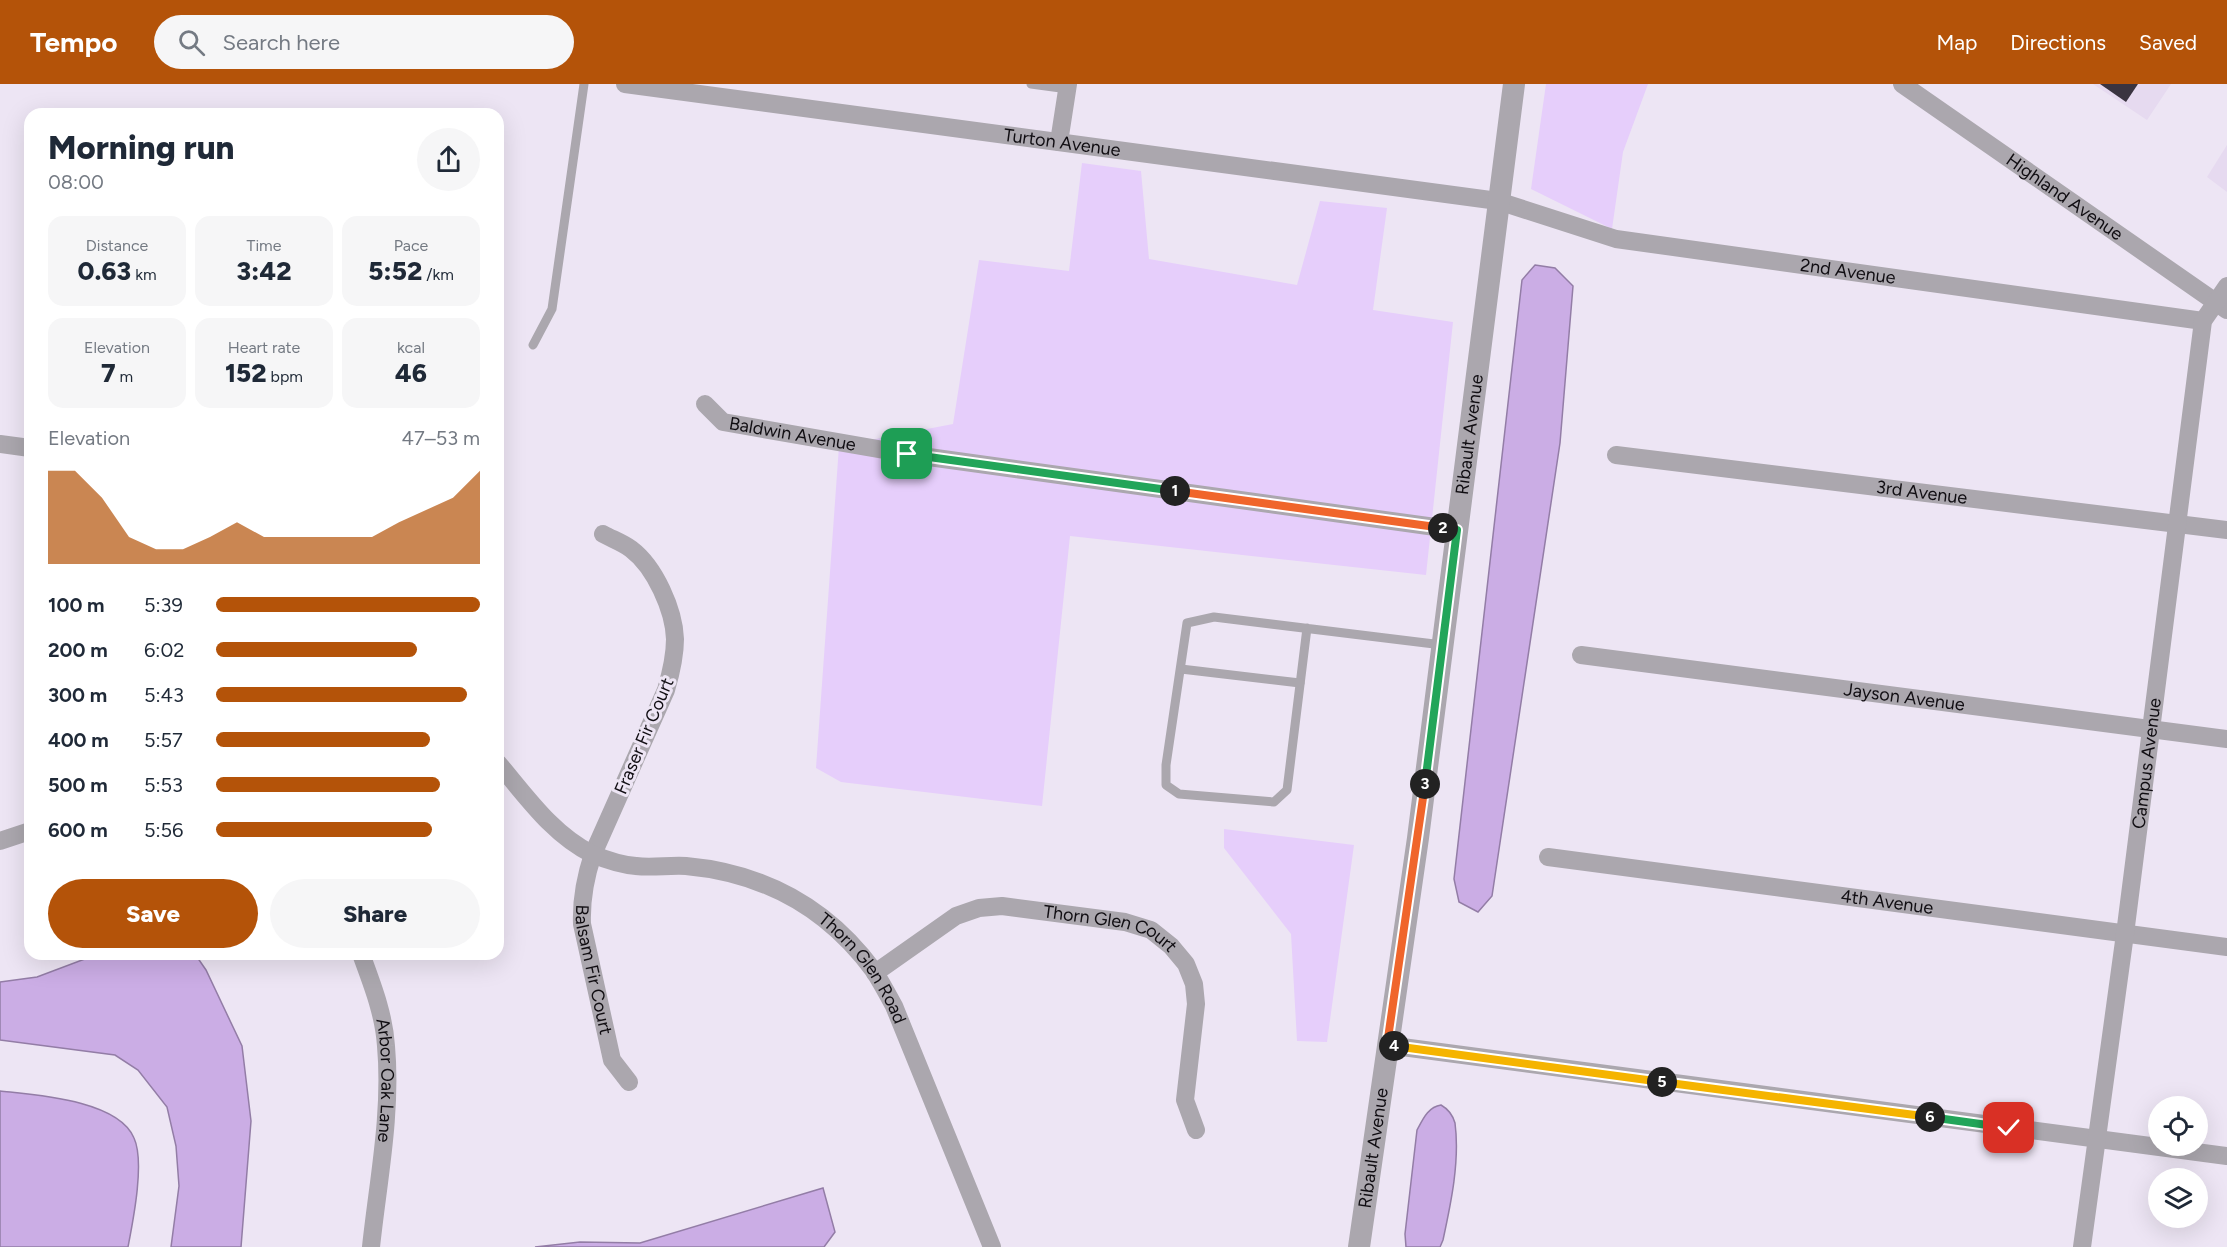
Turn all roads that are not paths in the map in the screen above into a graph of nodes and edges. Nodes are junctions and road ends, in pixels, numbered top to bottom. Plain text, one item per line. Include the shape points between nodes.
1 (584, 84) edge
2 (625, 84) edge
3 (1030, 84) edge
4 (1514, 84) edge
5 (1902, 84) edge
6 (1068, 87) edge
7 (1059, 142) junction
8 (1498, 201) junction
9 (2227, 286) edge
10 (2222, 306) edge
11 (2203, 321) junction
12 (533, 345) dead end
13 (705, 404) dead end
14 (0, 444) edge
15 (24, 447) edge
16 (1616, 455) dead end
17 (2176, 523) junction
18 (1457, 530) junction
19 (2227, 530) edge
20 (603, 534) dead end
21 (1307, 628) junction
22 (1443, 645) junction
23 (1581, 655) dead end
24 (1181, 669) junction
25 (1300, 683) junction
26 (2150, 729) junction
27 (2227, 739) edge
28 (504, 770) edge
29 (24, 833) edge
30 (0, 841) edge
31 (593, 854) junction
32 (1548, 857) dead end
33 (2125, 933) junction
34 (2227, 947) edge
35 (363, 960) edge
36 (875, 973) junction
37 (1387, 1045) junction
38 (629, 1082) dead end
39 (1196, 1130) dead end
40 (2097, 1139) junction
41 (2227, 1156) edge
42 (371, 1247) edge
43 (992, 1247) edge
44 (1359, 1247) edge
45 (2082, 1247) edge

1 - 12 lane via 552,309
2 - 7 street, Turton Avenue
3 - 6 lane
4 - 8 street, Ribault Avenue
5 - 10 street, Highland Avenue
6 - 7 street
7 - 8 street, Turton Avenue
8 - 11 street, 2nd Avenue via 1616,239
8 - 18 street, Ribault Avenue
9 - 10 street, Campus Avenue
10 - 11 street, Campus Avenue
11 - 17 street, Campus Avenue
13 - 18 street, Baldwin Avenue via 723,422 907,454
14 - 15 street
16 - 17 street, 3rd Avenue
17 - 19 street, 3rd Avenue
17 - 26 street, Campus Avenue
18 - 22 street, Ribault Avenue
20 - 31 street, Fraser Fir Court via 632,550 654,575 668,606 675,638 673,668 666,690
21 - 22 lane
21 - 24 lane via 1214,617 1187,623
21 - 25 lane
22 - 37 street, Ribault Avenue
23 - 26 street, Jayson Avenue
24 - 25 lane
24 - 25 lane via 1166,765 1166,785 1179,794 1274,802 1287,790
26 - 27 street, Jayson Avenue
26 - 33 street, Campus Avenue
28 - 31 street, Thorn Glen Road via 548,823
29 - 30 street
31 - 36 street, Thorn Glen Road via 635,866 701,867 747,877 792,897 830,923
31 - 38 street, Balsam Fir Court via 581,902 582,924 612,1060
32 - 33 street, 4th Avenue
33 - 34 street, 4th Avenue
33 - 40 street, Campus Avenue
35 - 42 street, Arbor Oak Lane via 377,996 386,1045 387,1105
36 - 39 street, Thorn Glen Court via 956,916 979,908 1002,906 1125,922 1151,930 1186,964 1194,984 1196,1004 1185,1100
36 - 43 street, Thorn Glen Road via 894,1006
37 - 40 street
37 - 44 street, Ribault Avenue
40 - 41 street
40 - 45 street, Campus Avenue

